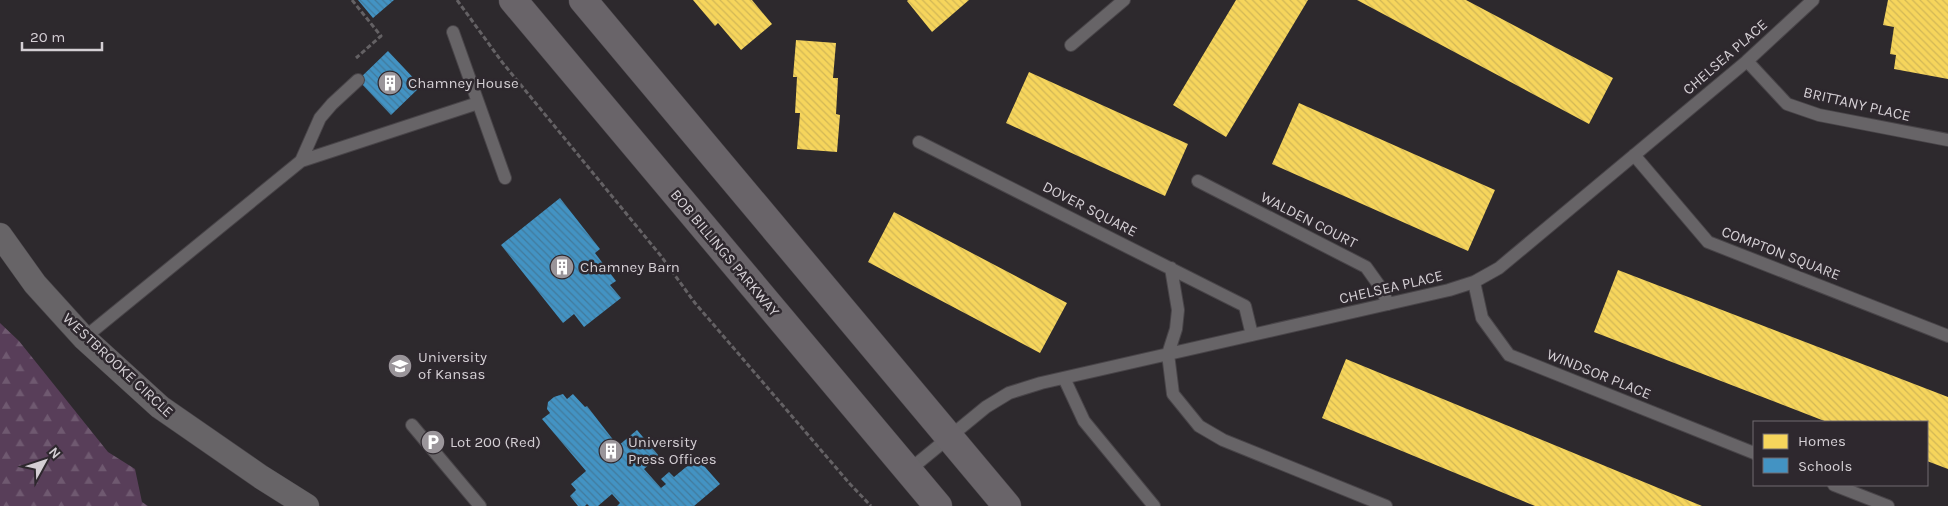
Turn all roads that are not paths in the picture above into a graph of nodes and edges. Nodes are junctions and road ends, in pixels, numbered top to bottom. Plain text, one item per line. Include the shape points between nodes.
1 (512, 0) edge
2 (583, 0) edge
3 (1124, 0) edge
4 (1811, 1) edge
5 (453, 32) dead end
6 (1071, 45) dead end
7 (1746, 61) junction
8 (358, 80) dead end
9 (478, 103) junction
10 (1948, 140) edge
11 (919, 142) dead end
12 (1634, 155) junction
13 (301, 161) junction
14 (505, 178) dead end
15 (1198, 181) dead end
16 (0, 235) edge
17 (1171, 268) junction
18 (1474, 282) junction
19 (1388, 304) junction
20 (1252, 335) junction
21 (1948, 336) edge
22 (84, 338) junction
23 (1168, 354) junction
24 (1064, 378) junction
25 (412, 425) dead end
26 (948, 438) junction
27 (1753, 453) edge
28 (908, 471) junction
29 (1837, 486) edge
30 (307, 506) edge
31 (480, 506) edge
32 (938, 506) edge
33 (1007, 506) edge
34 (1154, 506) edge
35 (1386, 506) edge
36 (1888, 506) edge

1 - 28 main road, BOB BILLINGS PARKWAY
2 - 26 main road
3 - 6 lane
4 - 7 lane, CHELSEA PLACE
5 - 9 lane
7 - 10 lane, BRITTANY PLACE via 1787,104 1819,114
7 - 12 lane, CHELSEA PLACE
8 - 13 lane via 320,118
9 - 13 lane
9 - 14 lane
11 - 17 lane, DOVER SQUARE
12 - 18 lane, CHELSEA PLACE via 1499,268
12 - 21 lane, COMPTON SQUARE via 1708,242
13 - 22 lane
15 - 19 lane, WALDEN COURT via 1366,267
16 - 22 street, WESTBROOKE CIRCLE via 35,284
17 - 20 lane, DOVER SQUARE via 1245,306
17 - 23 lane via 1178,310
18 - 19 lane, CHELSEA PLACE
18 - 27 lane, WINDSOR PLACE via 1482,318 1509,355
19 - 20 lane, CHELSEA PLACE
20 - 23 lane, CHELSEA PLACE
22 - 30 street, WESTBROOKE CIRCLE via 160,407
23 - 24 lane, CHELSEA PLACE
23 - 35 lane via 1173,394 1199,426 1223,440
24 - 26 lane, CHELSEA PLACE via 1010,393 986,407
24 - 34 lane via 1084,422
25 - 31 lane
26 - 28 lane, CHELSEA PLACE
26 - 33 main road
28 - 32 main road, BOB BILLINGS PARKWAY
29 - 36 lane

